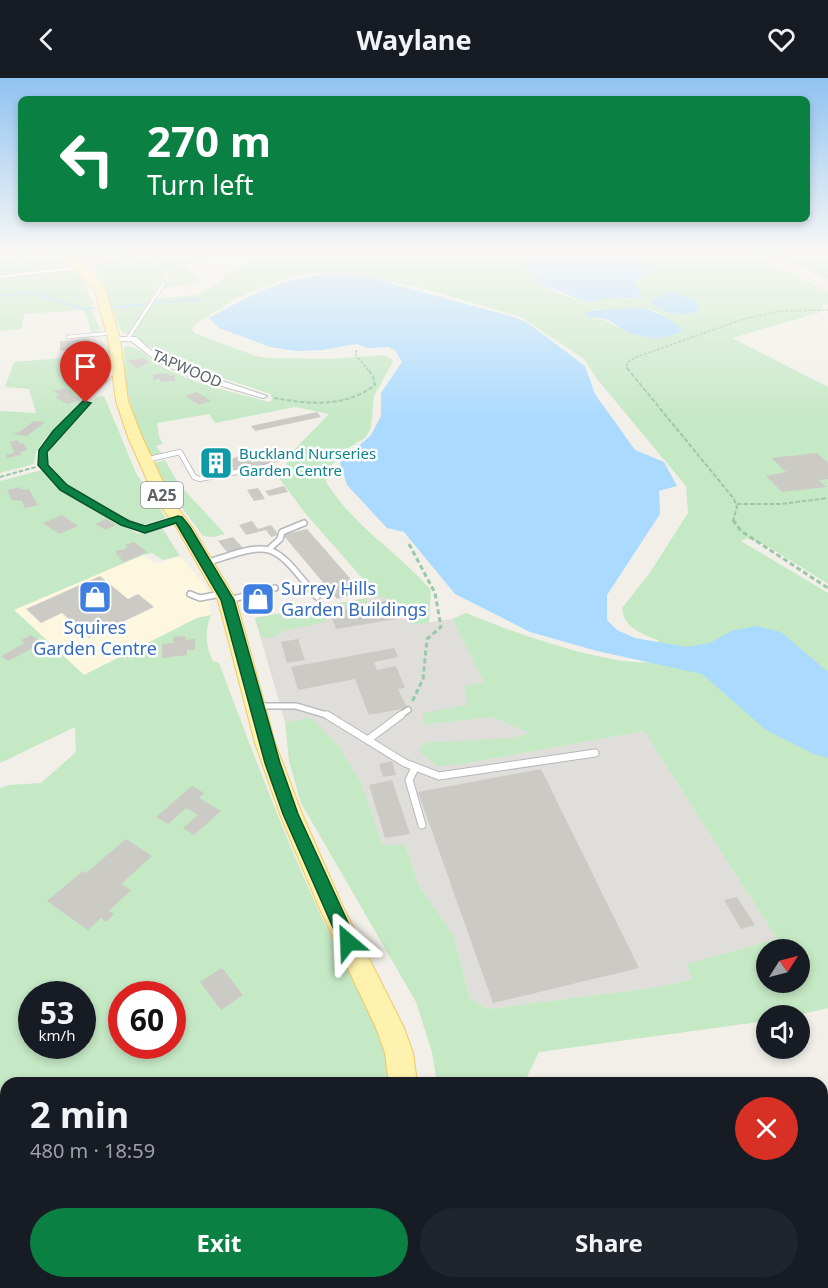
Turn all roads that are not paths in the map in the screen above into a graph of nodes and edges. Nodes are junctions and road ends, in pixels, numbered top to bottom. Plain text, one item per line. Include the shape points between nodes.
1 (107, 307) edge
2 (143, 307) edge
3 (68, 337) dead end
4 (118, 337) junction
5 (117, 368) junction
6 (263, 396) road end
7 (144, 460) junction
8 (270, 466) dead end
9 (178, 519) junction
10 (304, 523) dead end
11 (269, 549) junction
12 (205, 563) junction
13 (275, 588) dead end
14 (190, 594) dead end
15 (226, 597) junction
16 (317, 597) dead end
17 (255, 706) junction
18 (408, 710) road end
19 (369, 739) junction
20 (595, 753) dead end
21 (415, 768) junction
22 (422, 825) dead end
23 (403, 1077) edge

1 - 4 main road, A25
2 - 4 lane
3 - 4 lane
4 - 5 main road, A25
4 - 6 street, TAPWOOD via 133,339 146,352 168,364
5 - 7 main road, A25 via 122,401
5 - 9 lane via 56,433 42,452 43,465 63,488 125,523 145,530
7 - 8 lane via 180,452 195,477 203,479
7 - 9 main road, A25
9 - 12 main road, A25
10 - 11 lane via 282,532
11 - 12 lane via 258,547
11 - 16 lane via 281,554
12 - 15 main road, A25
13 - 15 lane
14 - 15 lane via 200,598
15 - 17 main road, A25
17 - 19 lane via 287,704 318,710
17 - 23 main road, A25 via 291,814 390,1028
18 - 19 lane
19 - 21 lane
20 - 21 lane via 447,777
21 - 22 lane via 409,780

